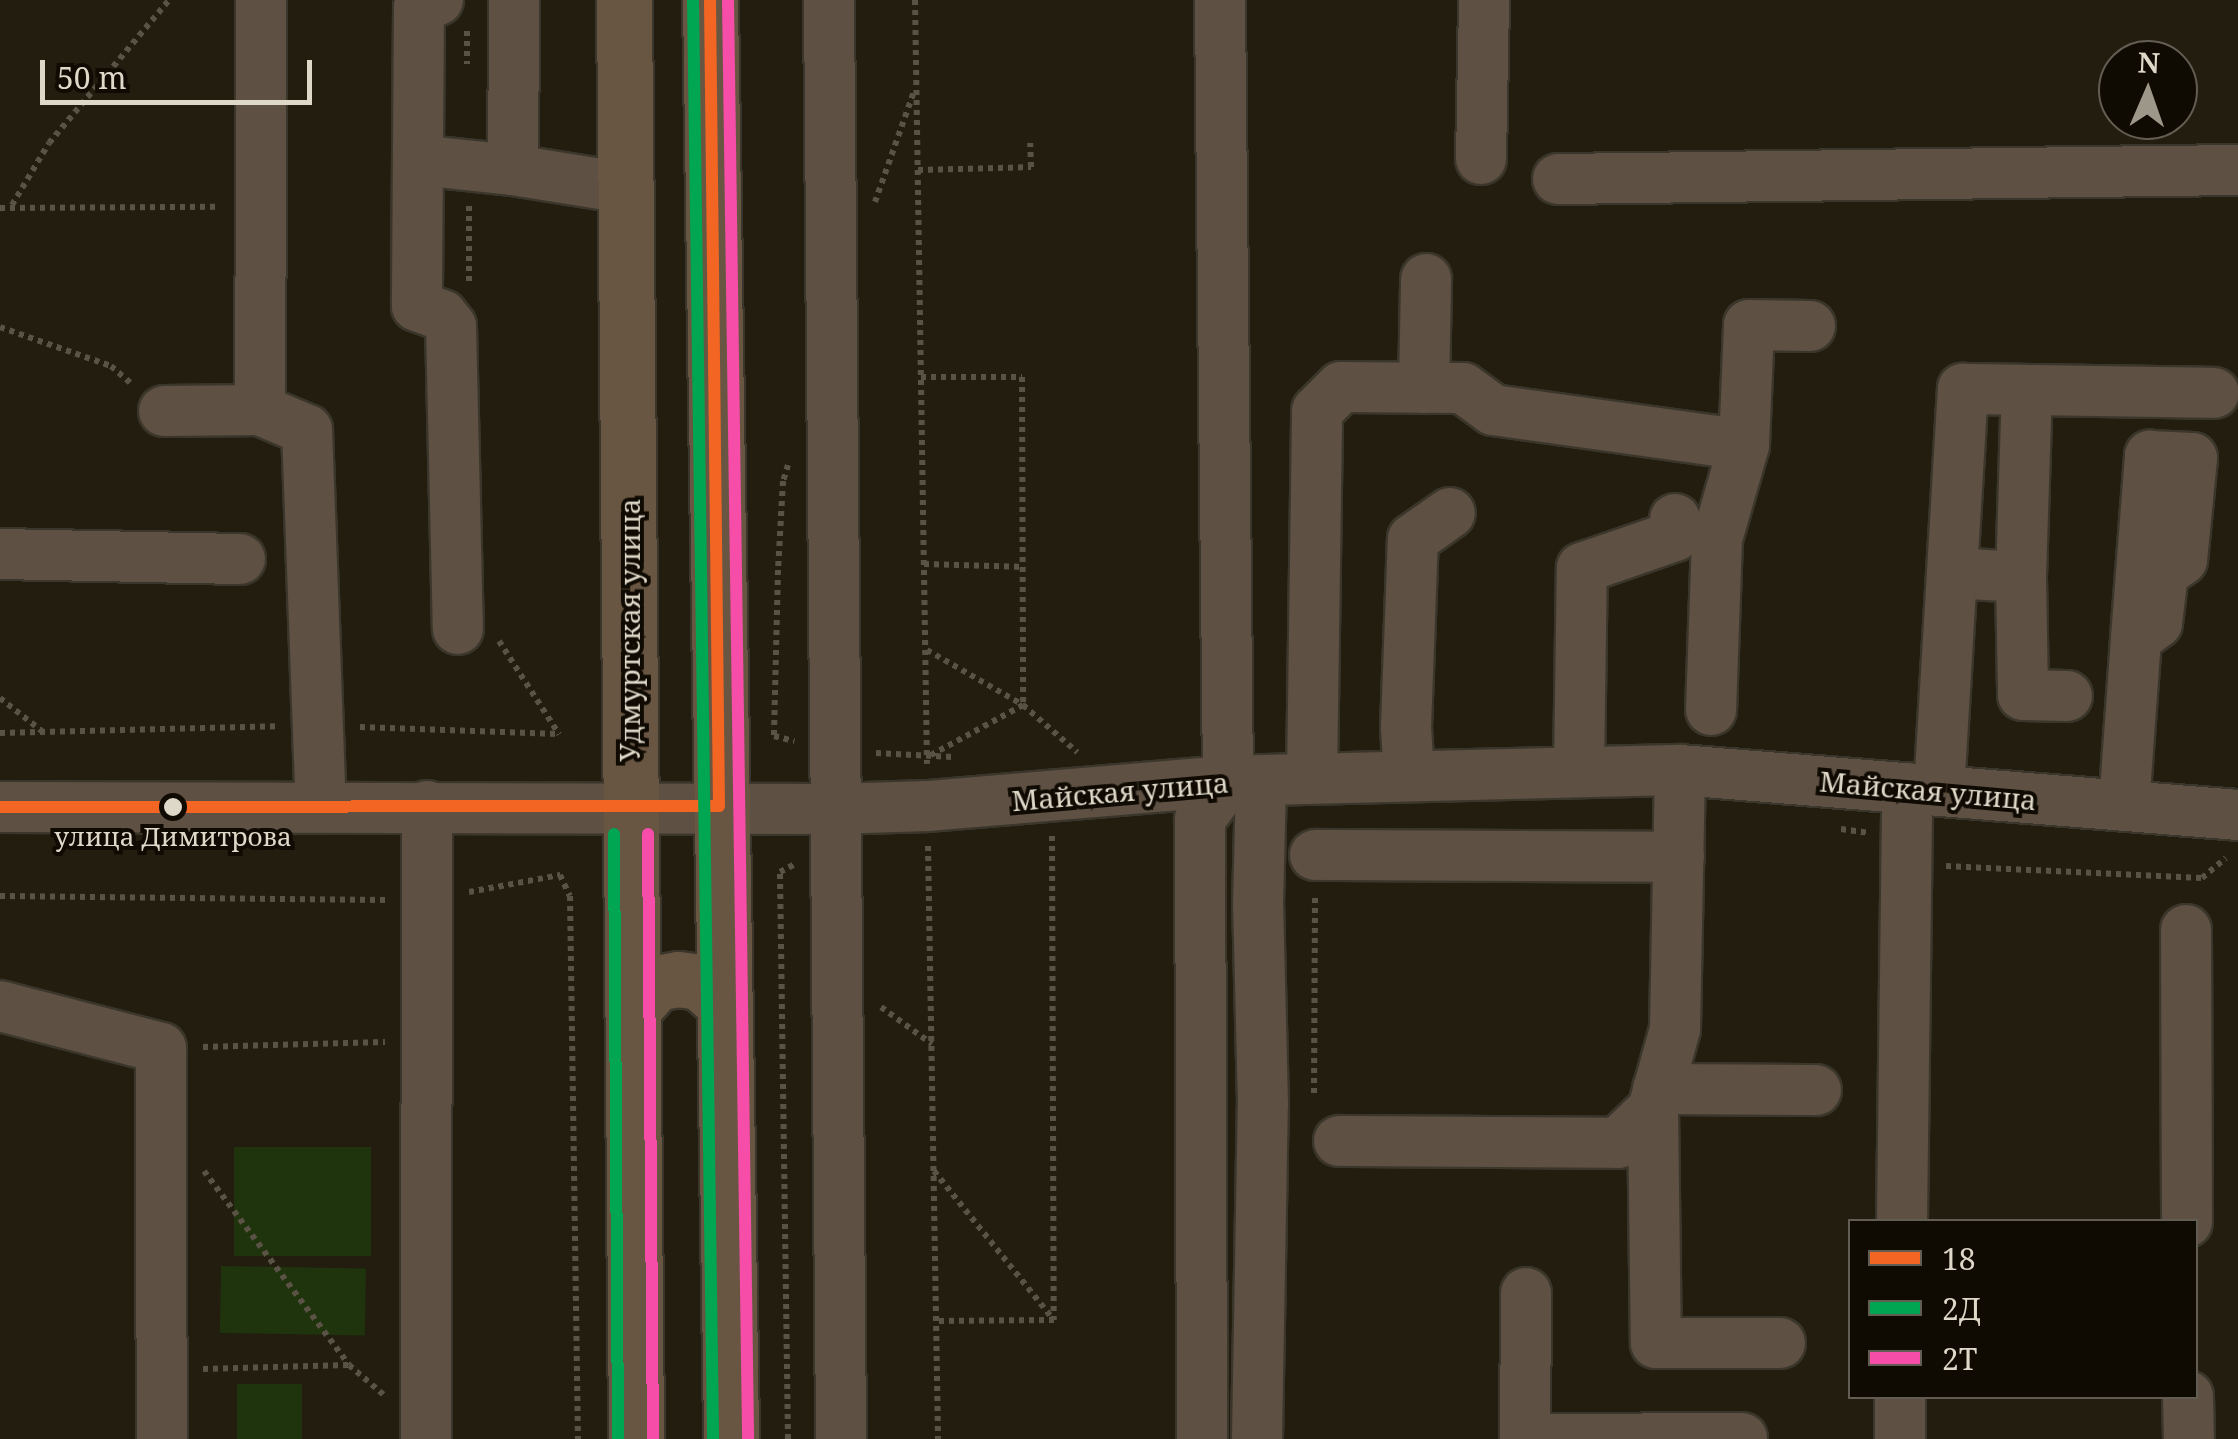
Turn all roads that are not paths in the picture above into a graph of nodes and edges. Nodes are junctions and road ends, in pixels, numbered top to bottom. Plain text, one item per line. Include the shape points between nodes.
1 (260, 0) edge
2 (438, 0) edge
3 (514, 0) edge
4 (624, 0) edge
5 (710, 0) edge
6 (829, 0) edge
7 (1220, 0) edge
8 (1484, 0) edge
9 (1482, 159) dead end
10 (418, 160) junction
11 (513, 170) junction
12 (2238, 170) edge
13 (1558, 179) dead end
14 (626, 188) junction
15 (1426, 280) dead end
16 (1810, 326) dead end
17 (1424, 388) junction
18 (2027, 390) junction
19 (2214, 394) dead end
20 (260, 410) junction
21 (164, 411) road end
22 (1744, 444) junction
23 (1450, 513) dead end
24 (1675, 519) dead end
25 (0, 554) edge
26 (240, 559) dead end
27 (1953, 573) junction
28 (2021, 577) junction
29 (458, 629) dead end
30 (2136, 638) dead end
31 (2022, 642) junction
32 (1949, 644) junction
33 (2067, 696) dead end
34 (1711, 710) dead end
35 (1680, 770) junction
36 (1579, 772) junction
37 (1408, 776) junction
38 (1312, 778) junction
39 (1244, 781) junction
40 (1923, 789) junction
41 (321, 805) junction
42 (427, 806) junction
43 (719, 806) junction
44 (2124, 806) junction
45 (0, 807) edge
46 (631, 808) junction
47 (833, 809) junction
48 (2238, 815) edge
49 (1315, 855) road end
50 (1679, 857) junction
51 (2186, 930) dead end
52 (722, 1003) junction
53 (0, 1006) edge
54 (633, 1009) junction
55 (1816, 1090) dead end
56 (1656, 1099) junction
57 (1339, 1141) dead end
58 (1902, 1219) edge
59 (2187, 1219) edge
60 (1526, 1293) dead end
61 (1780, 1343) dead end
62 (1900, 1399) edge
63 (2188, 1399) edge
64 (426, 1416) edge
65 (840, 1419) edge
66 (1742, 1438) edge
67 (162, 1439) edge
68 (636, 1439) edge
69 (731, 1439) edge
70 (1202, 1439) edge
71 (1258, 1439) edge
72 (1525, 1439) edge
73 (1549, 1439) edge
74 (1900, 1439) edge
75 (2189, 1439) edge

1 - 20 street
2 - 10 street via 419,7
3 - 11 street
4 - 14 main road, Удмуртская улица
5 - 43 main road
6 - 47 street
7 - 39 street
8 - 9 street
10 - 11 street
10 - 29 street via 417,306 442,314 450,326
11 - 14 street
12 - 13 street
14 - 46 main road, Удмуртская улица
15 - 17 street
16 - 22 street via 1749,325
17 - 22 street via 1463,388 1493,410
17 - 38 street via 1341,387 1317,412
18 - 19 street
18 - 27 street via 1963,389
18 - 28 street
20 - 21 street
20 - 41 street via 306,430
22 - 34 street via 1717,539
23 - 37 street via 1413,539
24 - 36 street via 1675,536 1582,568
25 - 26 street
27 - 28 street
27 - 32 street
28 - 31 street
30 - 44 street
31 - 32 street
31 - 33 street via 2022,695
32 - 40 street
35 - 36 street, Майская улица
35 - 40 street, Майская улица
35 - 50 street
36 - 37 street, Майская улица
37 - 38 street, Майская улица
38 - 39 street, Майская улица
39 - 47 street, Майская улица via 928,782
39 - 70 street via 1200,819
39 - 71 street
40 - 44 street, Майская улица
40 - 58 street via 1908,839
41 - 42 street, Майская улица
41 - 45 street, Майская улица
42 - 46 street, Майская улица
42 - 64 street
43 - 46 street, Майская улица
43 - 47 street, Майская улица
43 - 52 main road
44 - 48 street, Майская улица
46 - 54 main road, Удмуртская улица
47 - 65 street
49 - 50 street
50 - 56 street via 1675,1029
51 - 59 street
52 - 54 main road via 700,982 678,979 656,984
52 - 69 main road
53 - 67 street via 162,1048
54 - 68 main road, Удмуртская улица
55 - 56 street
56 - 57 street via 1618,1143
56 - 61 street via 1656,1343
60 - 72 street
62 - 74 street
63 - 75 street
66 - 73 street

